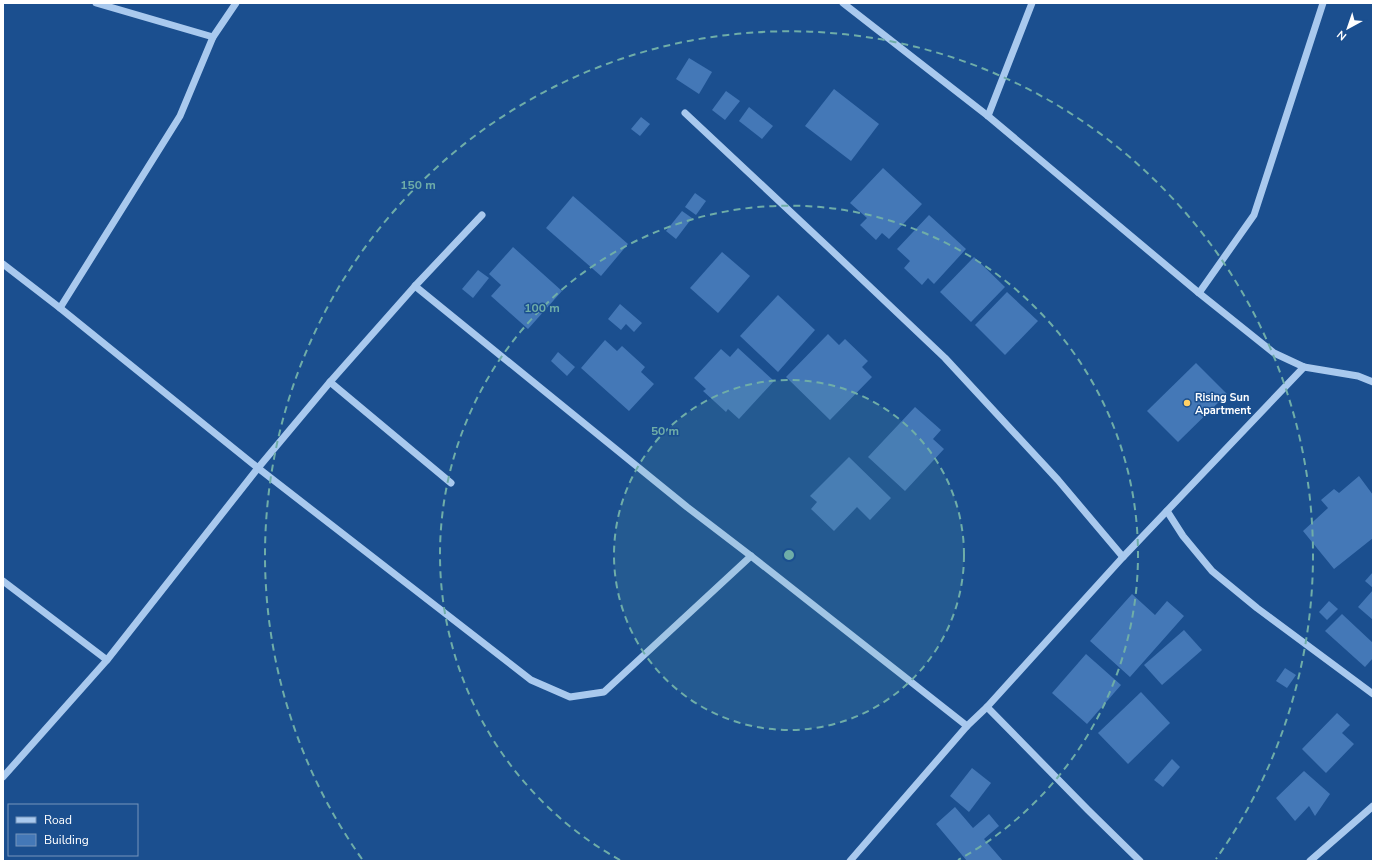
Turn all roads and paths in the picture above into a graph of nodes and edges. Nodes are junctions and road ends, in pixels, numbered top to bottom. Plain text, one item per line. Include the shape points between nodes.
1 (96, 3) edge
2 (236, 3) edge
3 (843, 3) edge
4 (1032, 3) edge
5 (1323, 3) edge
6 (213, 37) junction
7 (685, 113) dead end
8 (988, 116) junction
9 (482, 214) dead end
10 (3, 264) edge
11 (415, 286) junction
12 (1199, 293) junction
13 (60, 308) junction
14 (1304, 367) junction
15 (330, 382) junction
16 (1373, 382) edge
17 (258, 468) junction
18 (451, 483) dead end
19 (1167, 511) junction
20 (751, 556) junction
21 (1123, 557) junction
22 (3, 581) edge
23 (107, 660) junction
24 (1373, 694) edge
25 (987, 707) junction
26 (967, 726) junction
27 (3, 777) edge
28 (1373, 806) edge
29 (850, 861) edge
30 (1140, 861) edge
31 (1310, 861) edge

1 - 6 street
2 - 6 street
3 - 8 street
4 - 8 street
5 - 12 street via 1254,215
6 - 13 street via 180,116
7 - 21 street via 945,358 1058,480
8 - 12 street
9 - 11 street
10 - 13 street
11 - 15 street
11 - 20 street
12 - 14 street via 1274,354
13 - 17 street
14 - 16 street via 1358,376
14 - 19 street
15 - 17 street
15 - 18 street
17 - 20 street via 531,680 570,697 604,692
17 - 23 street
19 - 21 street
19 - 24 street via 1183,536 1212,571 1257,608
20 - 26 street
21 - 25 street
22 - 23 street
23 - 27 street
25 - 26 street
25 - 30 street
26 - 29 street
28 - 31 street

